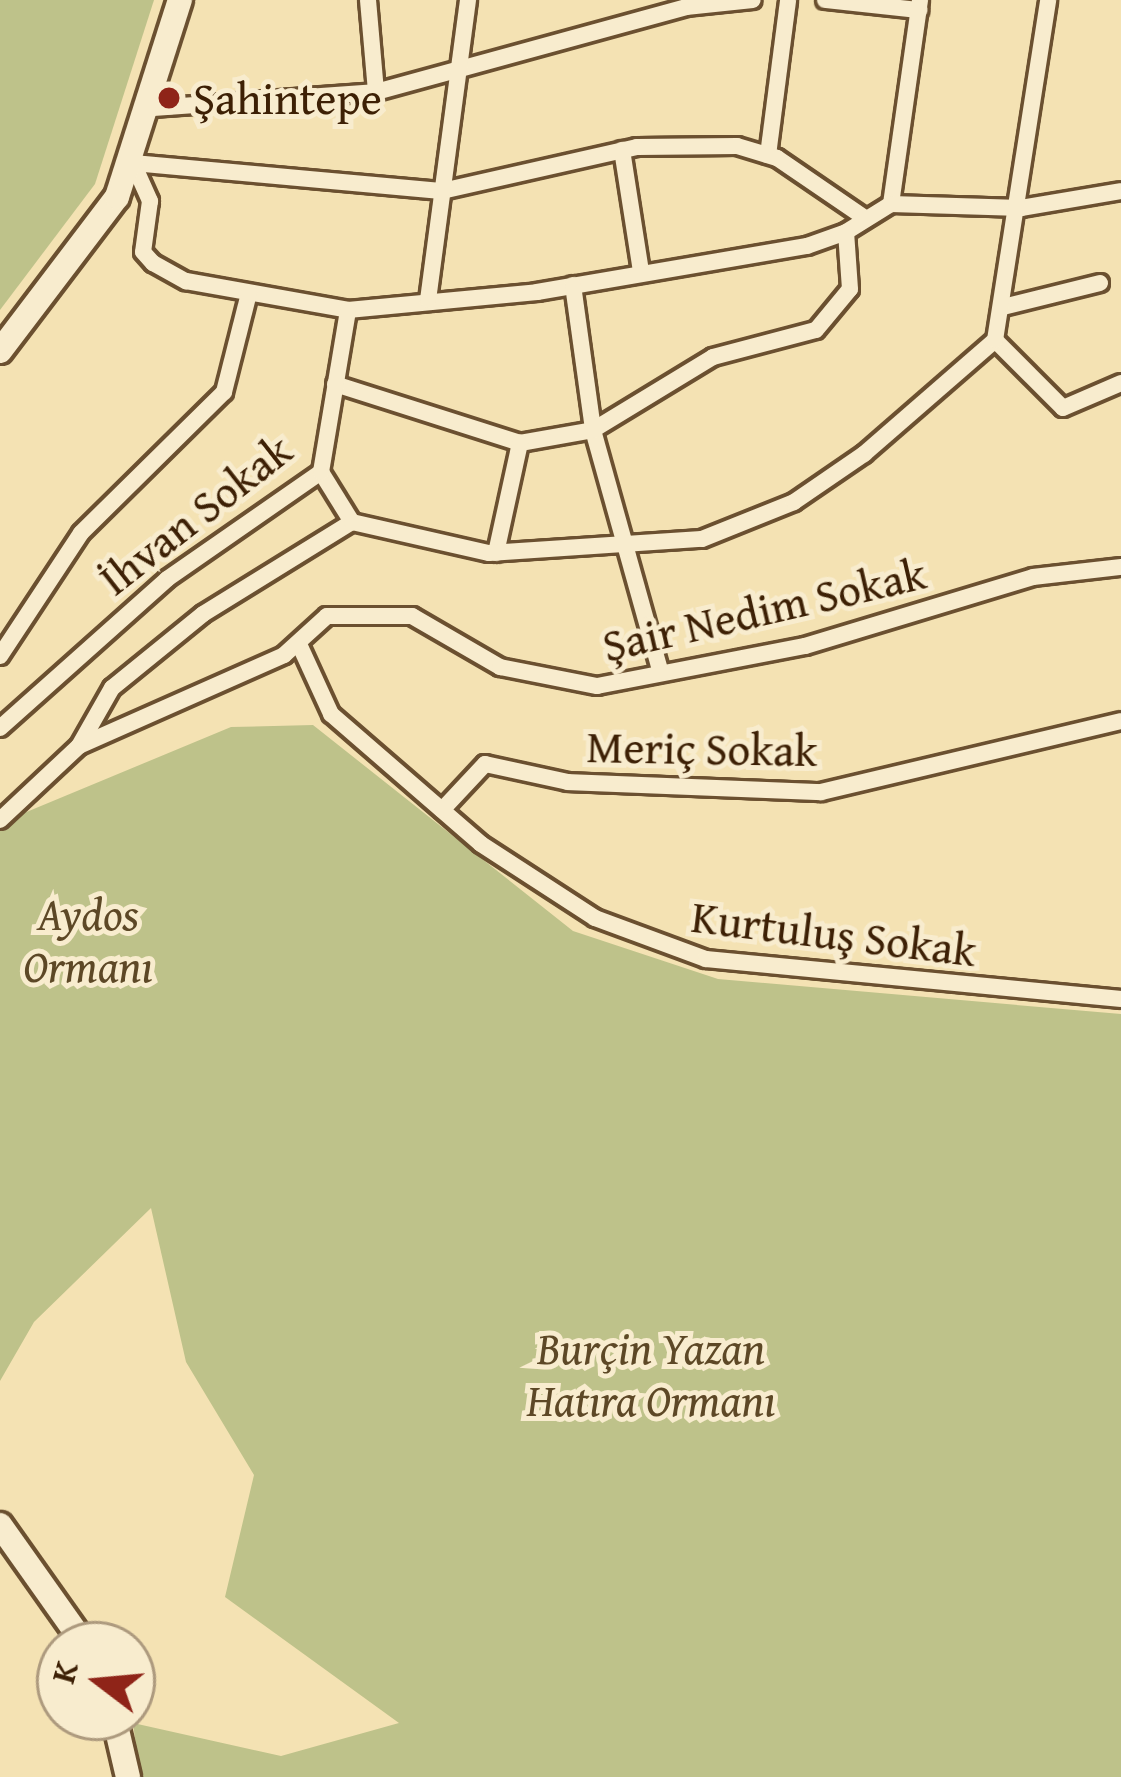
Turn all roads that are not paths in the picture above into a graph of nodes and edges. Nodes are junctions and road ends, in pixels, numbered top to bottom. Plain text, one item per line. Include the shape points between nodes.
1 (164, 0) edge
2 (180, 0) edge
3 (368, 0) edge
4 (468, 0) edge
5 (753, 0) edge
6 (788, 0) edge
7 (825, 0) edge
8 (1048, 0) edge
9 (920, 5) edge
10 (663, 7) edge
11 (457, 76) junction
12 (376, 92) junction
13 (145, 107) junction
14 (622, 149) junction
15 (768, 155) junction
16 (126, 161) junction
17 (1121, 190) edge
18 (441, 191) junction
19 (892, 204) junction
20 (1021, 208) junction
21 (865, 218) junction
22 (846, 232) junction
23 (641, 272) junction
24 (1100, 283) dead end
25 (574, 285) junction
26 (249, 293) junction
27 (428, 300) junction
28 (1003, 308) junction
29 (348, 310) junction
30 (0, 328) edge
31 (995, 340) junction
32 (0, 351) edge
33 (1121, 383) edge
34 (335, 385) junction
35 (593, 430) junction
36 (520, 443) junction
37 (321, 472) junction
38 (352, 522) junction
39 (620, 549) junction
40 (496, 553) junction
41 (1121, 567) edge
42 (299, 644) junction
43 (0, 656) edge
44 (661, 673) junction
45 (1121, 722) edge
46 (0, 728) edge
47 (79, 746) junction
48 (442, 810) junction
49 (0, 820) edge
50 (1121, 999) edge
51 (0, 1525) edge
52 (68, 1621) edge
53 (120, 1741) edge
54 (128, 1777) edge

1 - 13 street
2 - 13 street
3 - 12 street
4 - 11 street
5 - 10 street
6 - 15 street
7 - 9 street
8 - 20 street via 1019,130
9 - 19 street
10 - 11 street
11 - 12 street
11 - 18 street
12 - 13 street
13 - 16 street
14 - 15 street
14 - 18 street
14 - 23 street
15 - 21 street
16 - 18 street
16 - 26 street via 150,202 143,253 186,280
16 - 30 street via 80,232
16 - 32 street
17 - 20 street
18 - 27 street
19 - 20 street
19 - 21 street
20 - 28 street
21 - 22 street
22 - 23 street
22 - 35 street via 850,289 816,330 713,357
23 - 25 street
24 - 28 street
25 - 27 street
25 - 35 street
26 - 29 street
26 - 43 street via 224,392 81,533
27 - 29 street
28 - 31 street
29 - 34 street, İhvan Sokak
31 - 33 street via 1064,408
31 - 39 street via 794,502 702,539
34 - 36 street
34 - 37 street, İhvan Sokak
35 - 36 street
35 - 39 street
36 - 40 street
37 - 38 street
37 - 46 street, İhvan Sokak via 167,578
38 - 40 street
38 - 47 street via 130,674
39 - 40 street
39 - 44 street
41 - 44 street, Şair Nedim Sokak via 1033,578 805,646
42 - 44 street, Şair Nedim Sokak via 327,616 377,608 536,680 597,686
42 - 47 street, Şair Nedim Sokak
42 - 48 street, Kurtuluş Sokak via 332,714
45 - 48 street, Meriç Sokak via 821,792 568,782 484,764
47 - 49 street, Şair Nedim Sokak
48 - 50 street, Kurtuluş Sokak via 595,918 671,950
51 - 52 street
53 - 54 street

